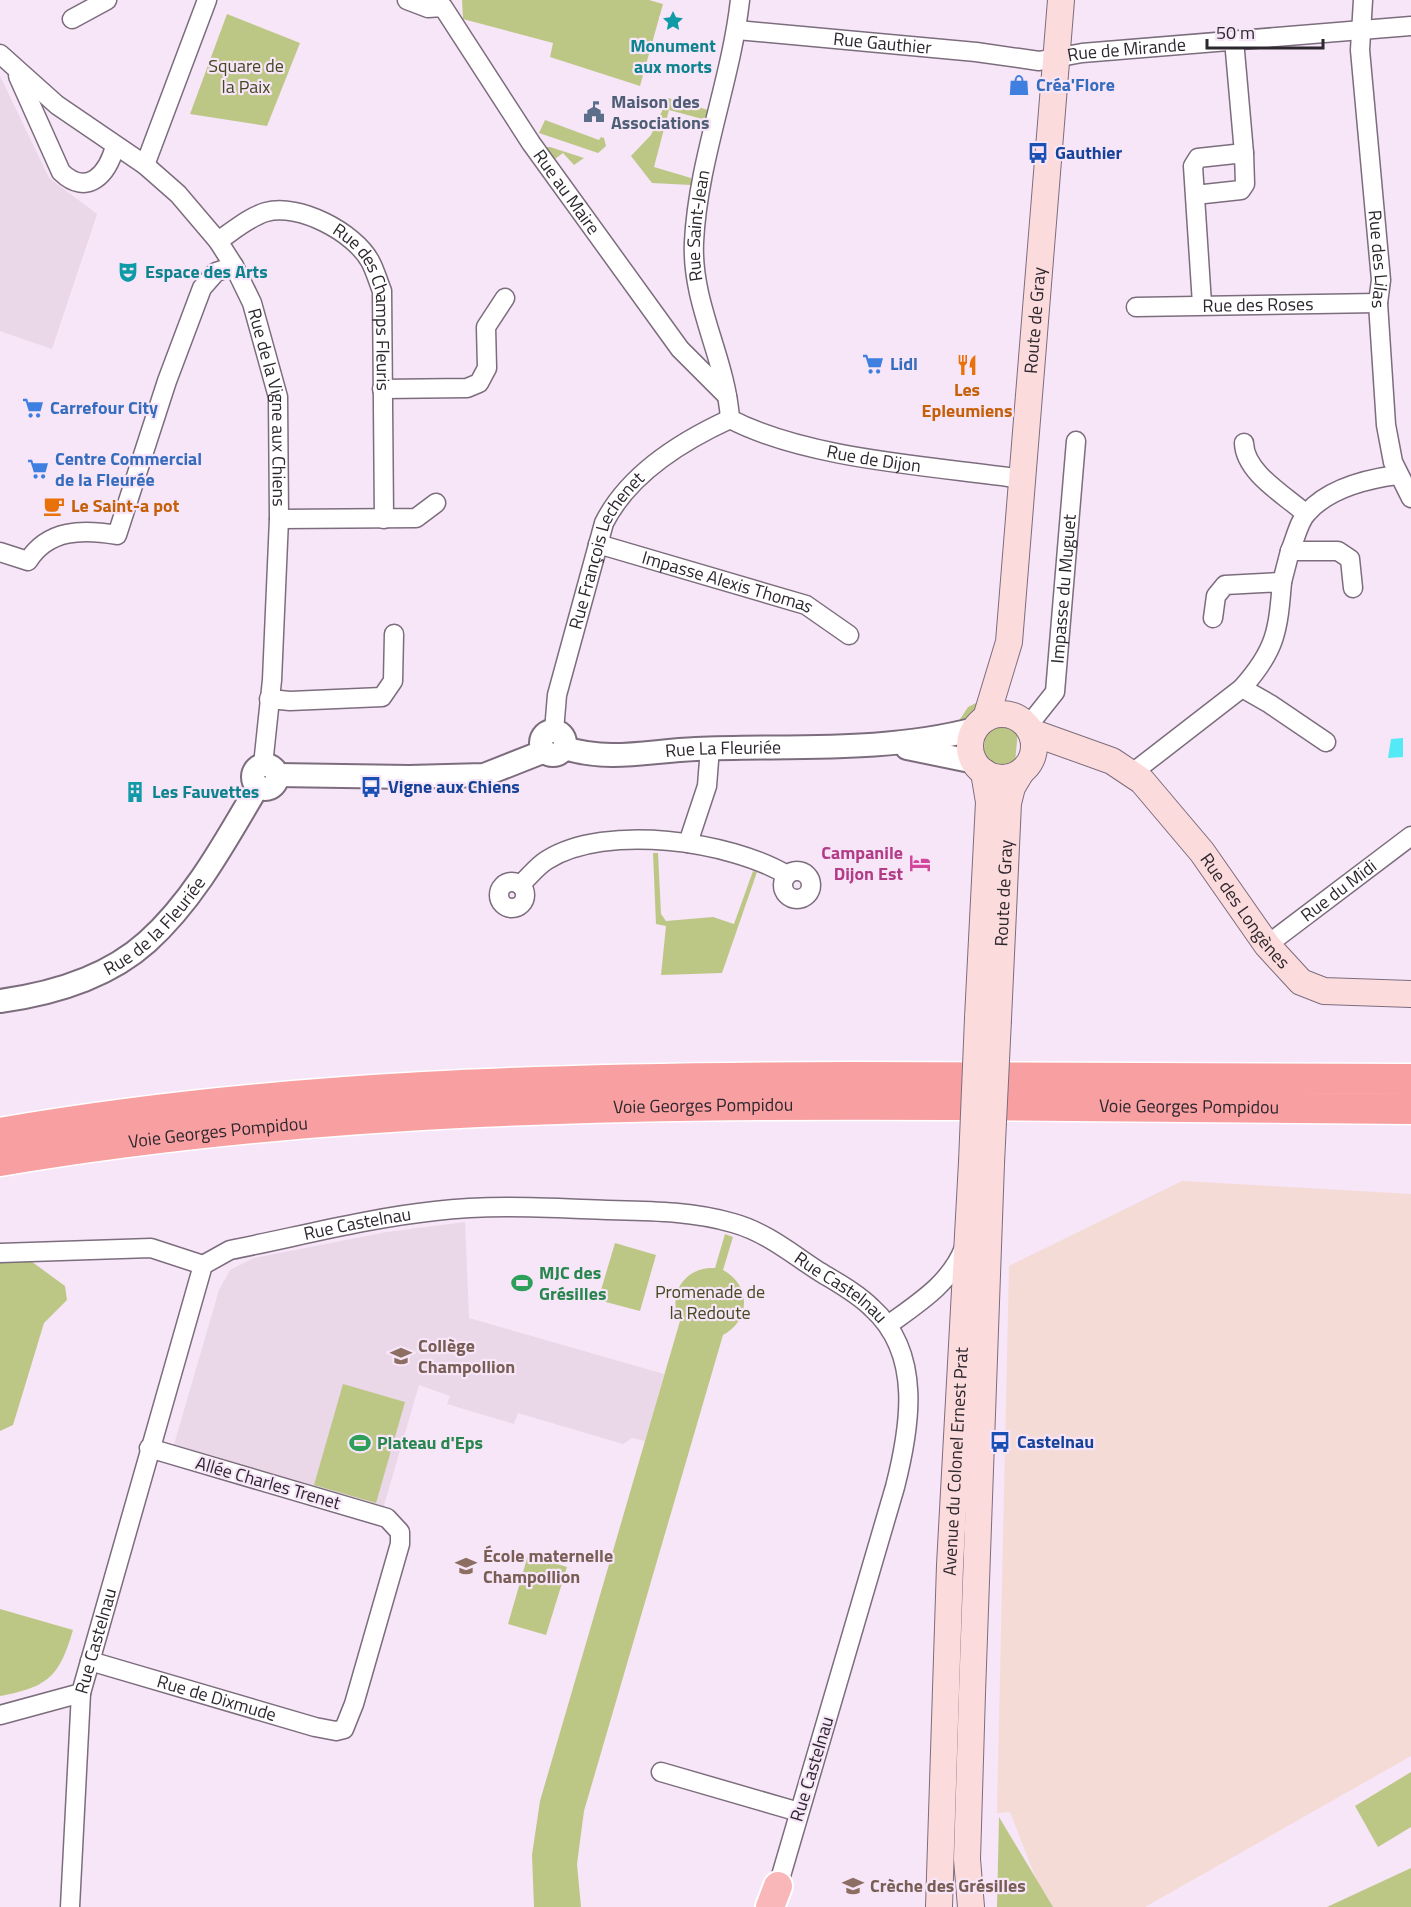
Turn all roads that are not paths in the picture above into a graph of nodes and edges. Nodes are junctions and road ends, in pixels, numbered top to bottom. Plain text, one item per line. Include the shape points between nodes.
1 (107, 0) edge
2 (207, 0) edge
3 (407, 0) edge
4 (740, 0) edge
5 (1061, 0) edge
6 (1363, 0) edge
7 (444, 3) edge
8 (72, 19) dead end
9 (1411, 26) edge
10 (1360, 29) junction
11 (737, 30) junction
12 (1234, 40) junction
13 (0, 54) edge
14 (1057, 57) junction
15 (15, 69) junction
16 (115, 146) junction
17 (1244, 153) junction
18 (145, 165) junction
19 (1195, 195) junction
20 (218, 241) junction
21 (234, 266) junction
22 (506, 298) dead end
23 (1378, 303) junction
24 (1202, 304) junction
25 (1136, 307) dead end
26 (382, 389) junction
27 (728, 396) junction
28 (730, 419) junction
29 (1076, 441) dead end
30 (1244, 443) dead end
31 (1023, 479) junction
32 (1406, 485) edge
33 (436, 503) dead end
34 (1305, 514) junction
35 (279, 519) junction
36 (384, 519) junction
37 (598, 544) junction
38 (1290, 551) junction
39 (0, 552) edge
40 (1282, 582) junction
41 (1353, 588) dead end
42 (1213, 618) dead end
43 (394, 634) dead end
44 (849, 635) dead end
45 (1009, 642) junction
46 (1242, 688) junction
47 (269, 699) junction
48 (980, 724) junction
49 (1026, 726) junction
50 (1326, 742) dead end
51 (554, 744) junction
52 (885, 744) junction
53 (710, 748) junction
54 (1112, 760) junction
55 (979, 767) junction
56 (1025, 768) junction
57 (266, 775) junction
58 (1134, 775) junction
59 (1411, 836) edge
60 (688, 843) junction
61 (787, 875) dead end
62 (520, 885) dead end
63 (1267, 945) junction
64 (1411, 994) edge
65 (0, 1001) edge
66 (988, 1018) junction
67 (1411, 1060) edge
68 (1174, 1077) junction
69 (1411, 1079) edge
70 (1323, 1108) junction
71 (1411, 1108) edge
72 (1411, 1121) edge
73 (0, 1133) edge
74 (0, 1161) edge
75 (981, 1162) junction
76 (967, 1241) junction
77 (0, 1254) edge
78 (203, 1265) junction
79 (888, 1325) junction
80 (149, 1448) junction
81 (90, 1661) junction
82 (81, 1693) junction
83 (0, 1715) edge
84 (344, 1729) joint
85 (661, 1772) dead end
86 (799, 1812) junction
87 (776, 1900) edge
88 (70, 1907) edge
89 (939, 1907) edge
90 (971, 1907) edge

1 - 8 street
2 - 18 street
3 - 7 street, Rue au Maire via 429,8
4 - 11 street
5 - 14 main road, Route de Gray
6 - 10 street, Rue des Lilas
7 - 27 street, Rue au Maire via 531,143 680,349
9 - 10 street, Rue de Mirande
10 - 12 street, Rue de Mirande
10 - 23 street, Rue des Lilas via 1382,280
11 - 14 street, Rue Gauthier via 1039,61
11 - 27 street, Rue Saint-Jean via 707,159 694,241 696,290
12 - 14 street, Rue de Mirande
12 - 17 street
13 - 15 street, Rue de la Vigne aux Chiens
14 - 31 main road, Route de Gray
15 - 16 street, Rue de la Vigne aux Chiens
15 - 16 street via 61,172 68,178 85,182 100,177 109,166
16 - 18 street, Rue de la Vigne aux Chiens
17 - 19 street via 1245,184 1241,190
17 - 19 street via 1195,159
18 - 20 street, Rue de la Vigne aux Chiens via 186,202
19 - 24 street
20 - 21 street, Rue de la Vigne aux Chiens
20 - 26 street, Rue des Champs Fleuris via 266,212 288,210 318,218 344,234 369,259 382,291
21 - 35 street, Rue de la Vigne aux Chiens via 252,303 278,397
21 - 39 street via 216,272 202,288 117,535 83,531 66,534 43,544 28,561
22 - 26 street via 486,327 487,368 479,382 466,388
23 - 24 street, Rue des Roses
23 - 32 street, Rue des Lilas via 1386,425
24 - 25 street, Rue des Roses
26 - 36 street, Rue des Champs Fleuris
27 - 28 street, Rue Saint-Jean
28 - 31 street, Rue de Dijon via 760,434 821,449
28 - 37 street, Rue François Lechenet via 681,446 627,488 610,510
29 - 49 street, Impasse du Muguet via 1055,692
30 - 34 street via 1251,465
31 - 45 main road, Route de Gray
32 - 34 street via 1347,488
33 - 36 street via 416,518
34 - 38 street
35 - 36 street
35 - 47 street, Rue de la Vigne aux Chiens
37 - 44 street, Impasse Alexis Thomas via 806,605
37 - 51 street, Rue François Lechenet via 557,695
38 - 40 street
38 - 41 street via 1343,552 1352,565
40 - 42 street via 1225,585 1216,596
40 - 46 street via 1273,644 1264,664
43 - 47 street via 393,681 382,697
45 - 48 main road, Route de Gray
45 - 49 main road, Route de Gray
46 - 50 street
46 - 58 street
47 - 57 street, Rue de la Vigne aux Chiens
48 - 49 main road via 1004,713
48 - 52 street, Rue La Fleuriée via 950,735
48 - 55 main road via 970,745
49 - 54 main road, Rue des Longènes
49 - 56 main road via 1034,743
51 - 53 street, Rue La Fleuriée via 602,757
51 - 57 street via 484,775
52 - 53 street, Rue La Fleuriée
52 - 55 street, Rue La Fleuriée
53 - 60 street via 707,786
54 - 56 main road via 1051,759
54 - 58 main road, Rue des Longènes
55 - 56 main road via 994,777 1008,777
55 - 66 main road, Route de Gray via 989,802
56 - 66 main road, Route de Gray via 1011,787 1008,803
57 - 65 street, Rue de la Fleuriée via 204,874 146,943 60,990
58 - 63 main road, Rue des Longènes via 1150,788 1202,852
59 - 63 street, Rue du Midi
60 - 61 street via 765,864
60 - 62 street via 624,841 583,845 546,860
63 - 64 main road, Rue des Longènes via 1291,973 1312,987 1337,992
66 - 75 main road, Avenue du Colonel Ernest Prat, bridge
67 - 68 highway
68 - 69 highway, Voie Georges Pompidou
68 - 73 highway, Voie Georges Pompidou via 663,1078 483,1083 237,1100
70 - 71 highway, Voie Georges Pompidou
70 - 72 highway
70 - 74 highway, Voie Georges Pompidou via 772,1104 492,1110 237,1129
75 - 76 main road, Avenue du Colonel Ernest Prat
75 - 90 main road, Avenue du Colonel Ernest Prat via 967,1859
76 - 79 street via 948,1277
76 - 89 main road, Avenue du Colonel Ernest Prat
77 - 78 street via 151,1248
78 - 79 street, Rue Castelnau via 230,1250 434,1211 523,1207 693,1214 734,1223 768,1237 854,1294
78 - 80 street, Rue Castelnau
79 - 86 street, Rue Castelnau via 907,1369 909,1398 902,1461
80 - 81 street, Rue Castelnau
80 - 84 street, Allée Charles Trenet via 387,1518 400,1532 400,1544
81 - 82 street, Rue Castelnau
81 - 84 street, Rue de Dixmude via 315,1727
82 - 83 street, Rue Castelnau
82 - 88 street
85 - 86 street
86 - 87 street, Rue Castelnau

